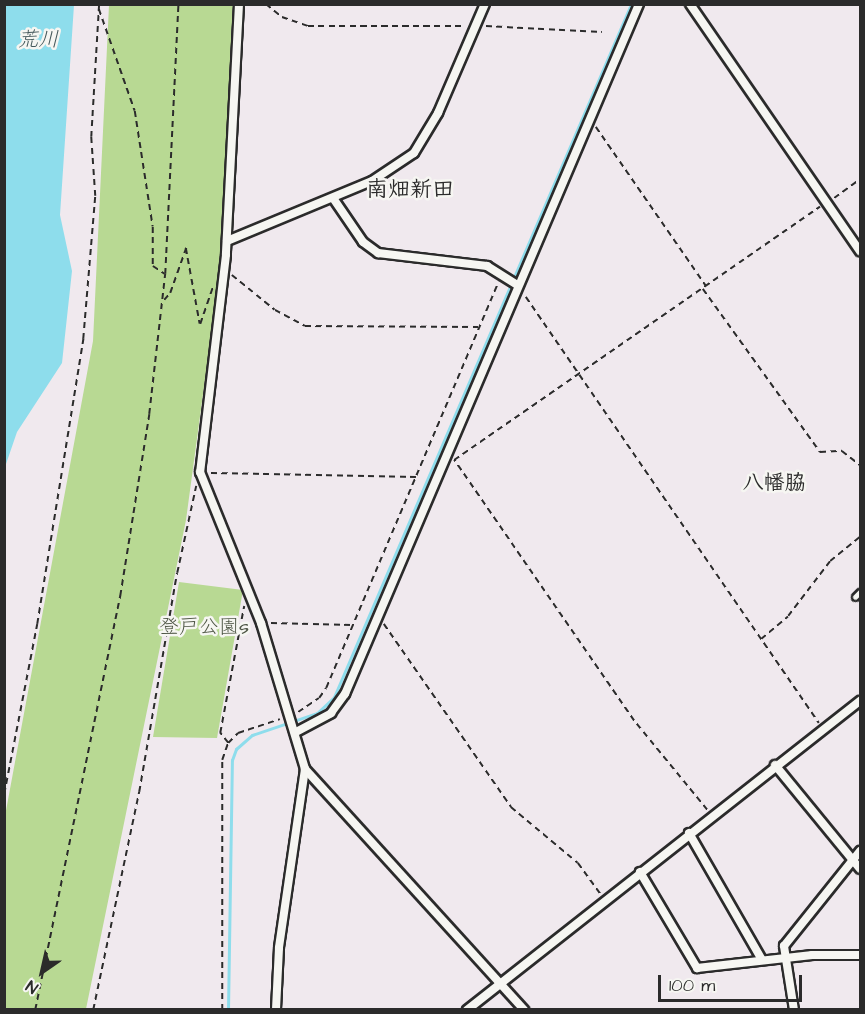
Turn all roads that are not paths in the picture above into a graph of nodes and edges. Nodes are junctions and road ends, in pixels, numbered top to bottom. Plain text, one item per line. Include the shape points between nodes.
1 (239, 4) edge
2 (485, 4) edge
3 (639, 4) edge
4 (690, 4) edge
5 (333, 198) junction
6 (227, 242) junction
7 (861, 251) edge
8 (516, 284) junction
9 (861, 592) edge
10 (855, 597) dead end
11 (859, 705) edge
12 (296, 732) junction
13 (775, 765) junction
14 (305, 769) junction
15 (689, 833) junction
16 (861, 851) edge
17 (851, 862) junction
18 (861, 869) edge
19 (640, 872) junction
20 (861, 955) edge
21 (784, 958) junction
22 (762, 960) junction
23 (499, 982) junction
24 (276, 1010) edge
25 (467, 1010) edge
26 (524, 1010) edge
27 (794, 1010) edge

1 - 6 street
2 - 5 street via 438,113 414,153 372,181
3 - 8 street
4 - 7 street
5 - 6 street
5 - 8 street via 363,242 378,253 487,266
6 - 12 street via 200,472 248,587
8 - 12 street via 338,705 321,721
9 - 10 lane
11 - 13 street
12 - 14 street
13 - 15 street
13 - 17 street
14 - 23 street
14 - 24 street via 279,948
15 - 19 street
15 - 22 street
16 - 17 street
17 - 18 street
17 - 21 street via 786,942
19 - 22 street via 697,968
19 - 23 street
20 - 21 street
21 - 22 street
21 - 27 street
23 - 25 street
23 - 26 street

